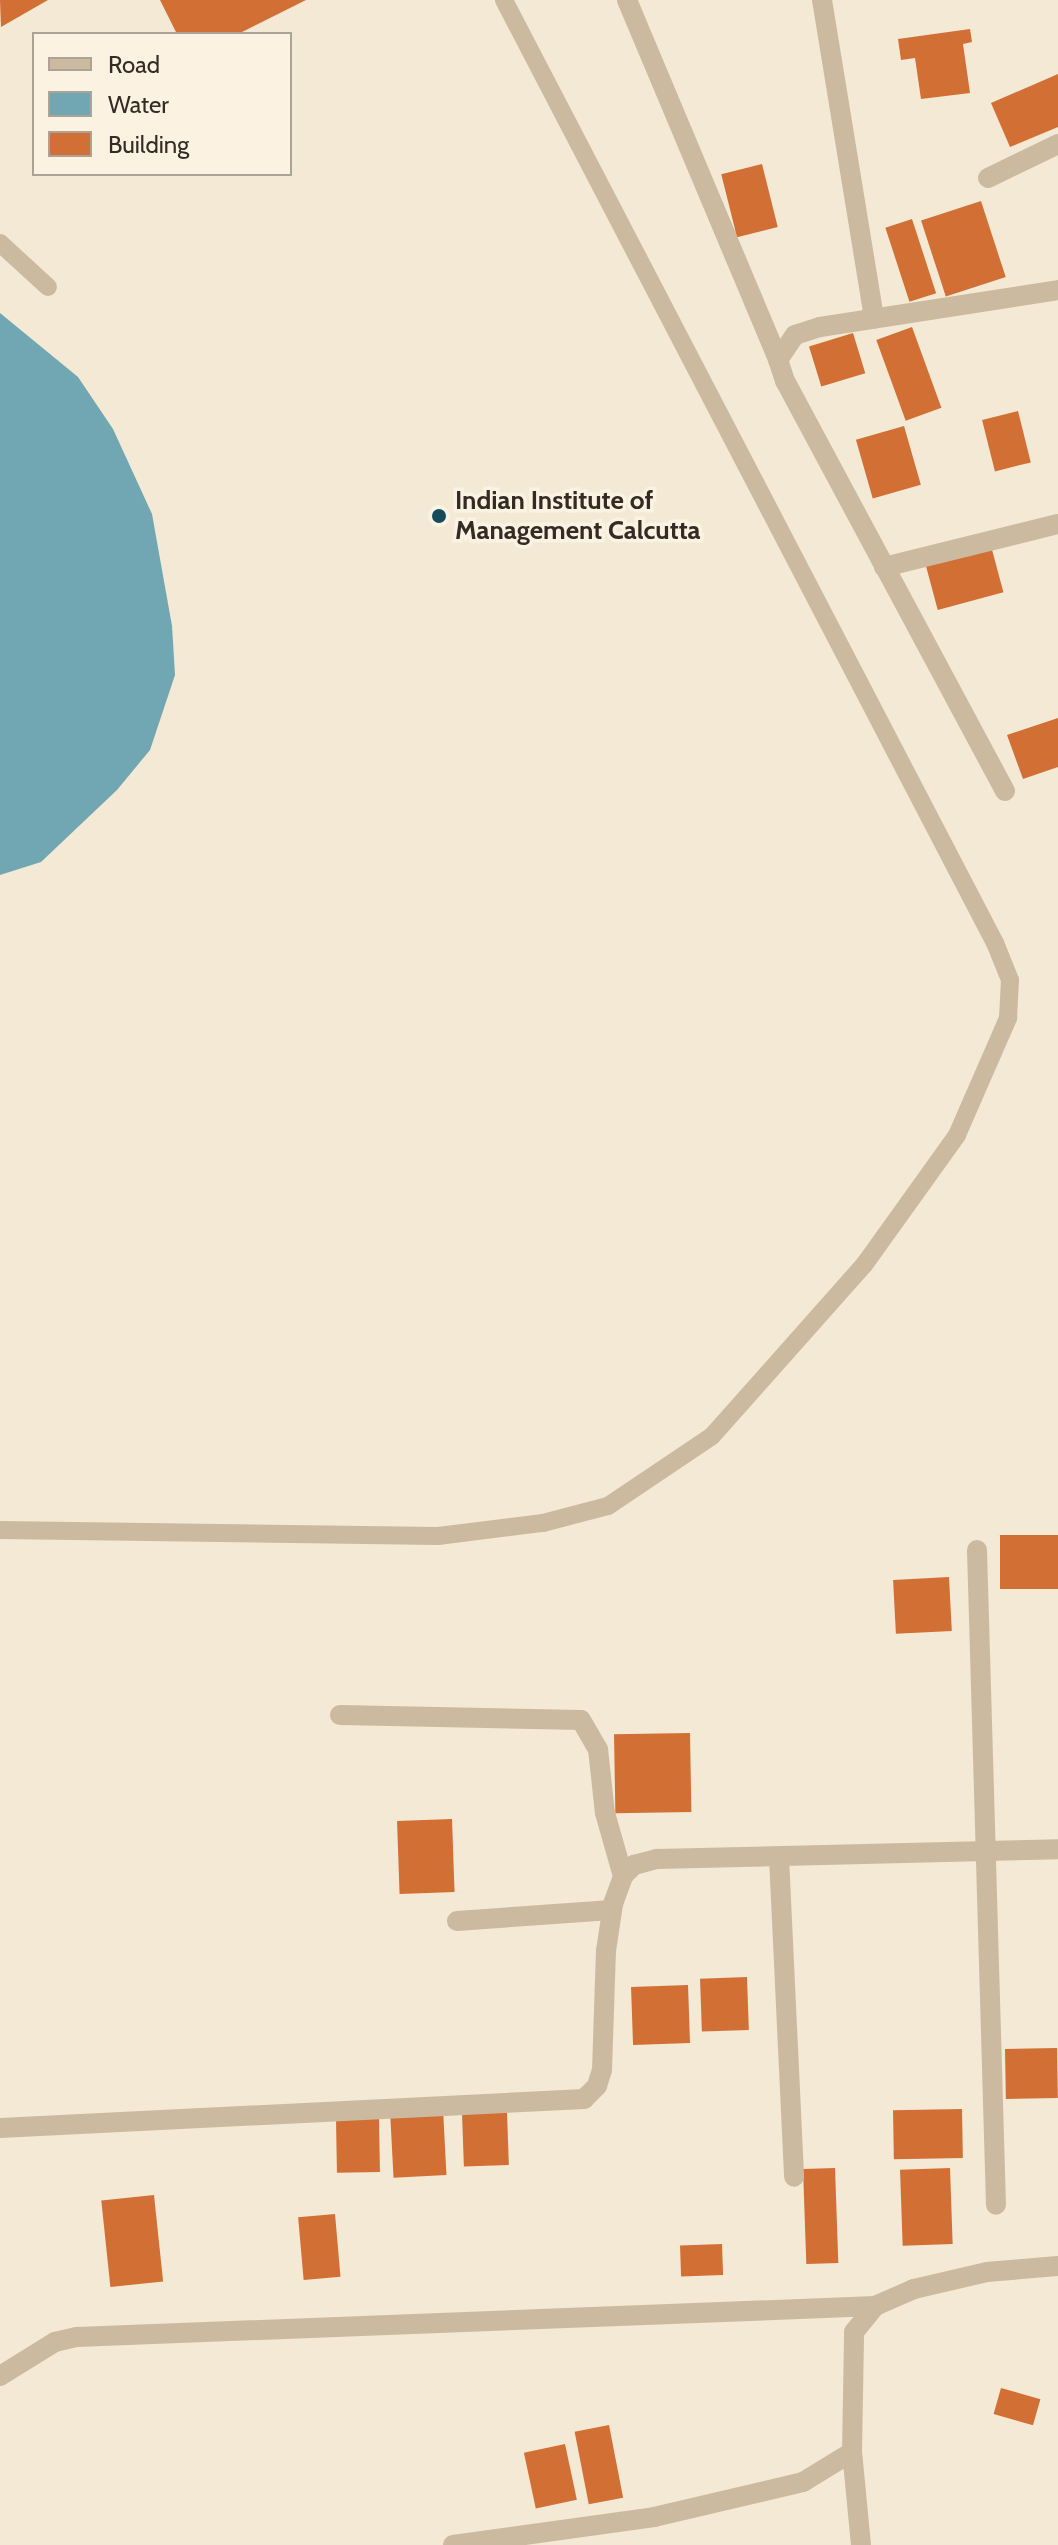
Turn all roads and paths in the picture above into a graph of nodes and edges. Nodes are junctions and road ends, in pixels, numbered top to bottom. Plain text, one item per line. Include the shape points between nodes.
1 (504, 0) edge
2 (627, 0) edge
3 (822, 0) edge
4 (1058, 144) edge
5 (988, 178) dead end
6 (0, 243) edge
7 (48, 287) dead end
8 (1058, 290) edge
9 (874, 319) junction
10 (778, 360) junction
11 (1058, 524) edge
12 (884, 567) junction
13 (1005, 791) dead end
14 (0, 1530) edge
15 (977, 1550) dead end
16 (340, 1715) dead end
17 (1058, 1849) edge
18 (984, 1850) junction
19 (779, 1857) junction
20 (623, 1876) junction
21 (612, 1910) junction
22 (457, 1921) dead end
23 (0, 2128) edge
24 (794, 2177) dead end
25 (996, 2205) dead end
26 (1058, 2266) edge
27 (875, 2306) junction
28 (0, 2376) edge
29 (852, 2452) junction
30 (453, 2545) edge
31 (861, 2545) edge

1 - 14 lane via 995,943 1010,980 1008,1018 957,1135 864,1265 712,1436 608,1506 543,1523 438,1536
2 - 10 street
3 - 9 street
4 - 5 street
6 - 7 lane
8 - 9 street
9 - 10 street via 795,335
10 - 12 street
11 - 12 street
12 - 13 street
15 - 18 street
16 - 20 street via 581,1720 598,1749 605,1813
17 - 18 street
18 - 19 street
18 - 25 street
19 - 20 street via 657,1859 634,1865
19 - 24 street
20 - 21 street
21 - 22 street
21 - 23 street via 602,2070 597,2086 584,2099
26 - 27 street via 987,2272 914,2289
27 - 28 street via 77,2337 55,2342
27 - 29 street via 854,2332
29 - 30 street via 803,2482 684,2510
29 - 31 street

